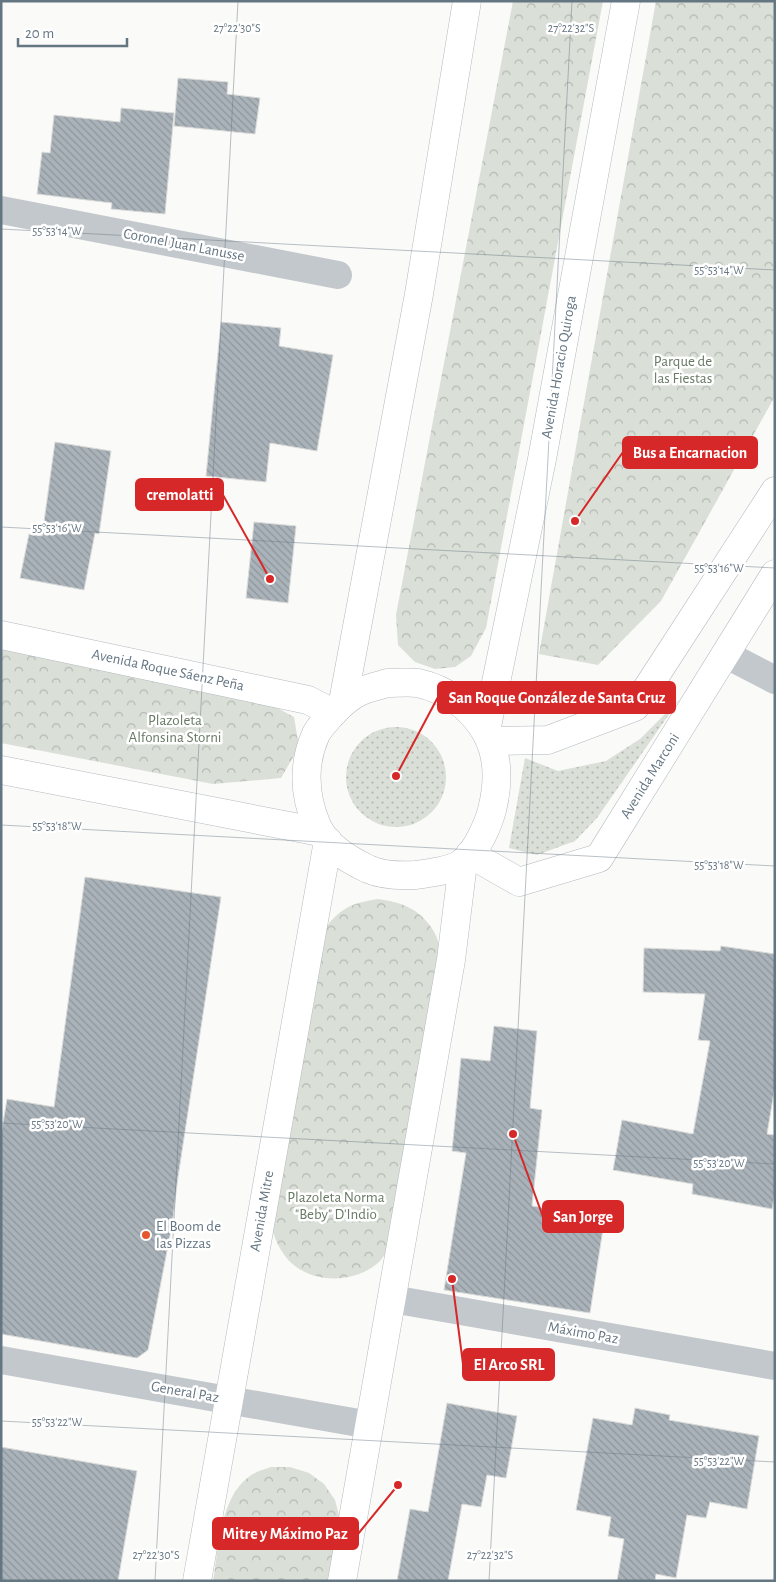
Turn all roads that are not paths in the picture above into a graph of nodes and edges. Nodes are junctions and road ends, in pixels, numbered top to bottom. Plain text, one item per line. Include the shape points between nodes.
1 (467, 1) edge
2 (626, 1) edge
3 (1, 210) edge
4 (338, 275) dead end
5 (775, 491) edge
6 (775, 574) edge
7 (1, 635) edge
8 (725, 654) junction
9 (775, 680) edge
10 (338, 708) junction
11 (489, 736) junction
12 (1, 770) edge
13 (324, 836) junction
14 (466, 859) junction
15 (392, 1299) junction
16 (1, 1360) edge
17 (775, 1366) edge
18 (229, 1400) junction
19 (370, 1424) junction
20 (197, 1581) edge
21 (342, 1581) edge

1 - 10 main road via 419,294
2 - 11 main road, Avenida Horacio Quiroga
3 - 4 street, Coronel Juan Lanusse
5 - 11 main road via 635,706 548,740
6 - 8 main road, Avenida Marconi
7 - 10 main road, Avenida Roque Sáenz Peña
8 - 9 street
8 - 14 main road, Avenida Marconi via 599,858 519,882
10 - 11 main road via 359,692 387,683 418,683 447,694 471,712
10 - 13 main road via 316,733 307,760 306,789 313,817
11 - 14 main road via 497,763 497,790 480,840
12 - 13 main road
13 - 14 main road via 349,860 375,872 403,876 431,873
13 - 18 main road, Avenida Mitre
14 - 15 main road
15 - 17 street, Máximo Paz
15 - 19 main road
16 - 18 street, General Paz
18 - 19 street, General Paz
18 - 20 main road, Avenida Mitre
19 - 21 main road

